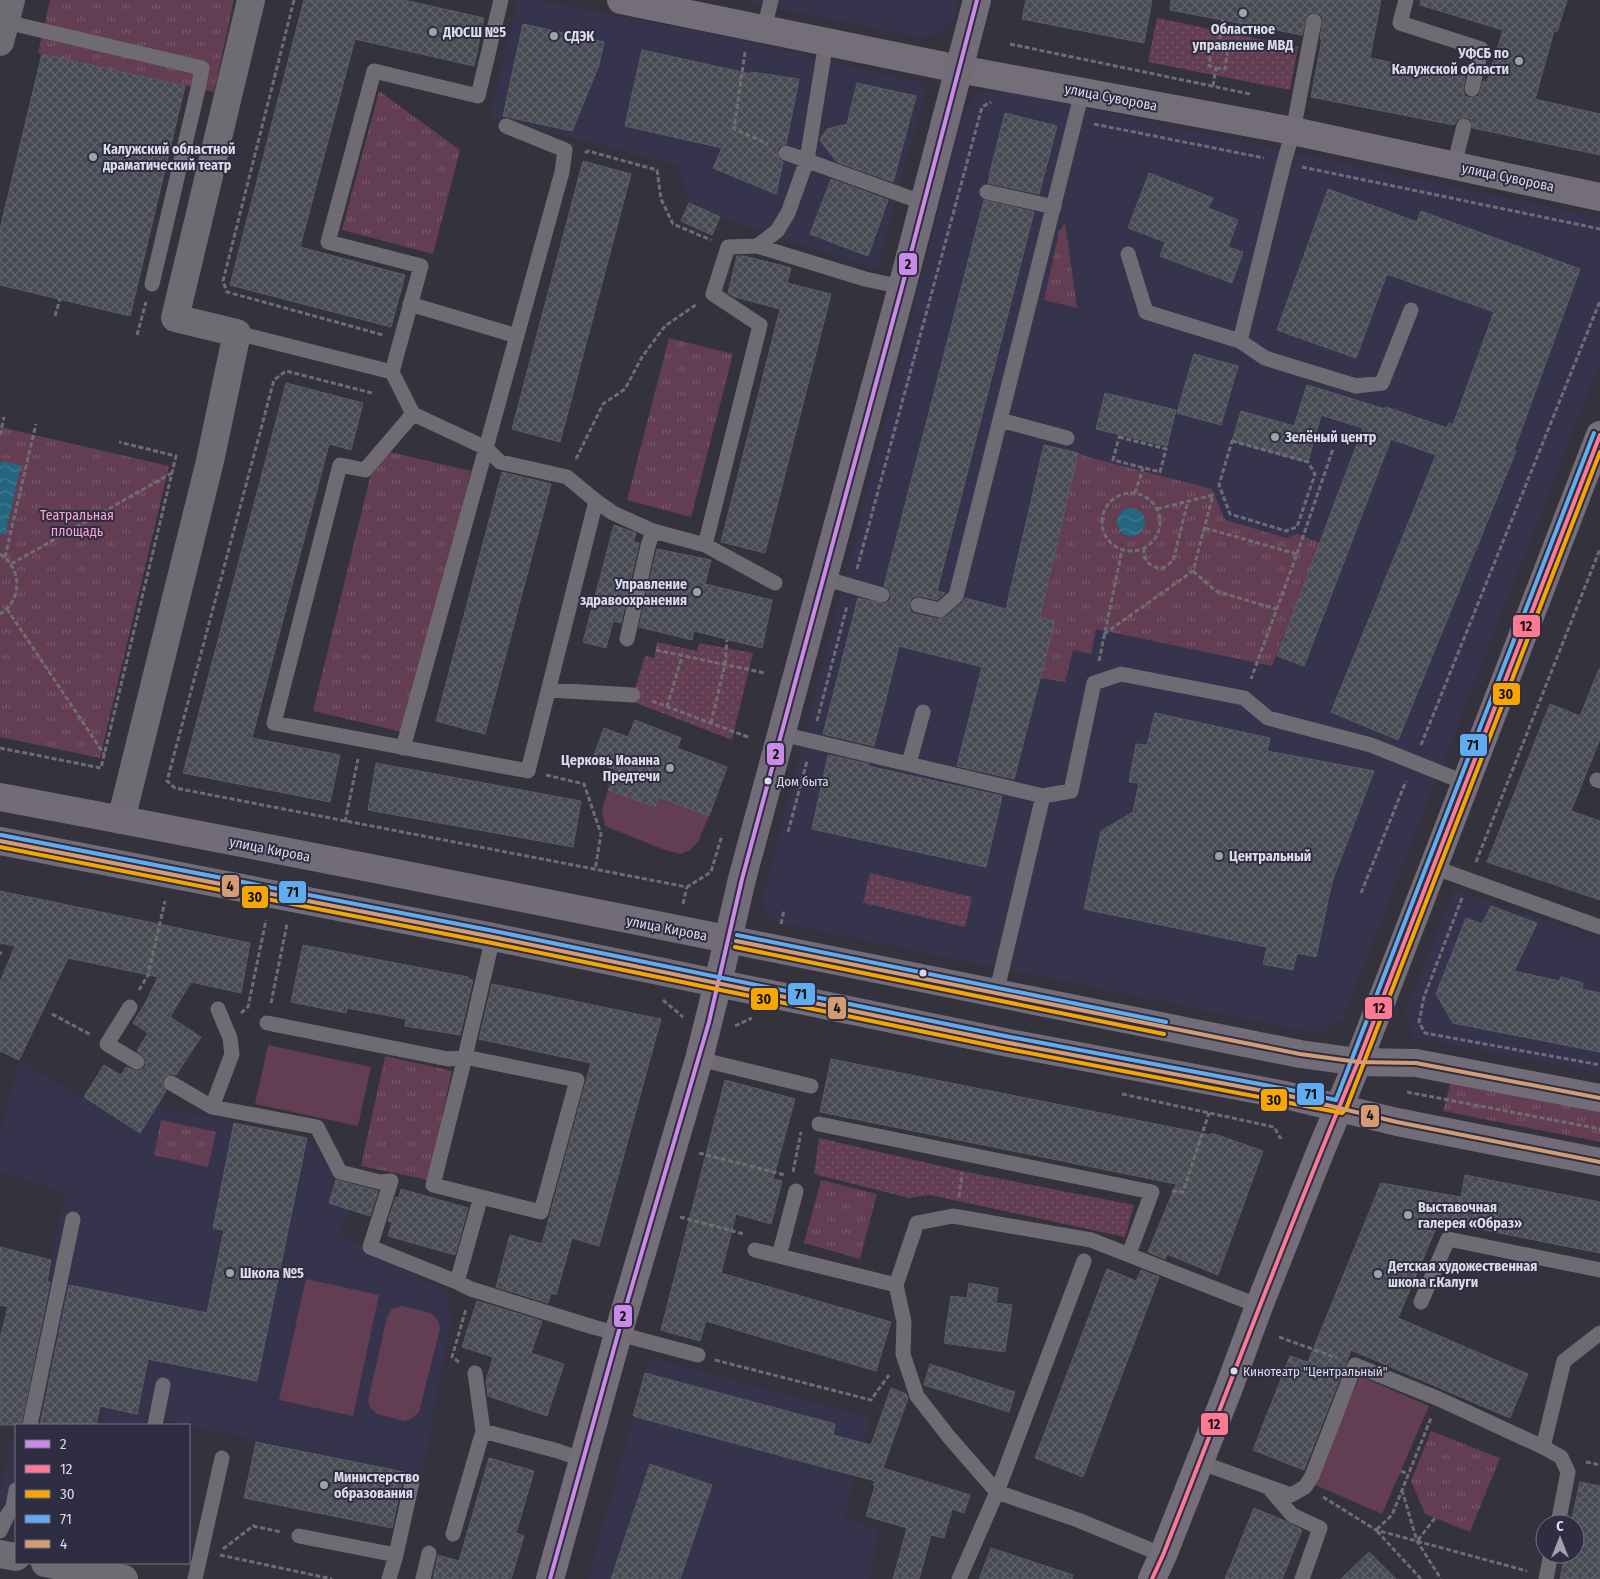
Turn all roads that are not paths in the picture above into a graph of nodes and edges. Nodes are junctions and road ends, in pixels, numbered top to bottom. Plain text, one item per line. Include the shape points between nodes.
1 (251, 0) edge
2 (501, 0) edge
3 (621, 0) edge
4 (772, 0) edge
5 (977, 0) edge
6 (1406, 0) edge
7 (6, 21) edge
8 (1314, 21) dead end
9 (754, 38) junction
10 (826, 42) junction
11 (959, 69) junction
12 (1472, 89) dead end
13 (1082, 92) junction
14 (506, 126) dead end
15 (1464, 126) dead end
16 (1293, 131) junction
17 (786, 153) road end
18 (808, 160) junction
19 (1454, 166) junction
20 (987, 192) dead end
21 (1600, 197) edge
22 (924, 203) junction
23 (1054, 207) junction
24 (757, 246) junction
25 (1128, 254) dead end
26 (152, 284) road end
27 (902, 287) junction
28 (410, 304) junction
29 (1411, 310) dead end
30 (236, 333) junction
31 (517, 336) junction
32 (1240, 341) junction
33 (392, 372) junction
34 (413, 414) junction
35 (1000, 420) junction
36 (1600, 435) edge
37 (1067, 438) dead end
38 (486, 448) junction
39 (1592, 480) edge
40 (596, 501) junction
41 (653, 531) junction
42 (705, 545) junction
43 (823, 578) junction
44 (775, 583) dead end
45 (882, 595) dead end
46 (918, 605) dead end
47 (627, 639) dead end
48 (549, 690) junction
49 (633, 695) road end
50 (923, 712) dead end
51 (782, 734) junction
52 (403, 748) junction
53 (907, 764) junction
54 (1466, 783) junction
55 (1043, 796) junction
56 (0, 797) edge
57 (121, 820) junction
58 (0, 841) edge
59 (1433, 867) junction
60 (1600, 927) edge
61 (493, 937) junction
62 (728, 940) junction
63 (718, 983) junction
64 (996, 994) junction
65 (130, 1007) road end
66 (218, 1009) road end
67 (267, 1023) road end
68 (466, 1057) junction
69 (698, 1059) junction
70 (137, 1062) dead end
71 (1358, 1062) junction
72 (171, 1084) dead end
73 (811, 1086) dead end
74 (1600, 1098) edge
75 (212, 1106) junction
76 (1340, 1107) junction
77 (819, 1124) dead end
78 (1600, 1162) edge
79 (796, 1191) dead end
80 (478, 1207) dead end
81 (73, 1219) dead end
82 (756, 1250) road end
83 (1129, 1254) junction
84 (779, 1256) junction
85 (1084, 1261) dead end
86 (1600, 1270) edge
87 (457, 1282) junction
88 (896, 1285) junction
89 (1421, 1302) dead end
90 (1258, 1306) junction
91 (1600, 1333) edge
92 (618, 1334) junction
93 (698, 1355) road end
94 (475, 1373) road end
95 (164, 1385) dead end
96 (30, 1424) edge
97 (155, 1424) edge
98 (483, 1431) junction
99 (1543, 1447) junction
100 (222, 1458) dead end
101 (583, 1460) junction
102 (1199, 1462) junction
103 (412, 1482) dead end
104 (1268, 1487) junction
105 (997, 1492) junction
106 (15, 1496) edge
107 (1560, 1514) edge
108 (0, 1531) edge
109 (453, 1534) dead end
110 (299, 1536) road end
111 (429, 1552) dead end
112 (0, 1554) edge
113 (396, 1555) junction
114 (15, 1557) edge
115 (50, 1564) edge
116 (127, 1564) edge
117 (1550, 1564) edge
118 (1157, 1567) edge
119 (1547, 1578) edge
120 (124, 1579) edge
121 (195, 1579) edge
122 (389, 1579) edge
123 (423, 1579) edge
124 (550, 1579) edge
125 (960, 1579) edge
126 (1302, 1579) edge

1 - 30 street via 175,318
2 - 28 lane via 478,96 374,71 328,242 421,266
3 - 9 main road, улица Суворова
4 - 9 lane
5 - 11 main road
6 - 12 lane via 1400,23 1481,49
7 - 26 lane via 202,68
8 - 16 lane
9 - 10 main road, улица Суворова
10 - 11 main road, улица Суворова
10 - 18 lane
11 - 13 main road, улица Суворова
11 - 22 main road
13 - 16 main road, улица Суворова
13 - 23 lane
14 - 31 lane via 565,150 562,172
15 - 19 lane
16 - 19 main road, улица Суворова
16 - 32 lane
17 - 18 lane
18 - 22 lane
18 - 24 lane via 777,231
19 - 21 main road, улица Суворова
20 - 23 lane
22 - 27 main road
23 - 35 lane
24 - 27 lane
24 - 42 lane via 728,247 713,294 760,326
25 - 32 lane via 1146,312
27 - 43 main road
28 - 31 lane
28 - 33 lane
29 - 32 lane via 1382,383 1356,386 1265,358
30 - 33 lane
30 - 57 street via 210,461
31 - 38 lane
33 - 34 lane
34 - 38 lane
34 - 52 lane via 365,470 340,465 274,723
35 - 37 lane
35 - 46 lane via 956,596 940,610
36 - 39 main road
38 - 40 lane via 500,462 567,478
38 - 52 lane
39 - 54 main road
40 - 41 lane via 613,513
40 - 48 lane
41 - 42 lane
41 - 47 lane
42 - 44 lane
43 - 45 lane
43 - 51 main road
48 - 49 lane
48 - 52 lane via 528,772
50 - 53 lane
51 - 53 lane
51 - 62 main road
53 - 55 lane
54 - 55 lane via 1371,745 1268,718 1244,698 1121,674 1094,683 1071,791
54 - 59 main road
55 - 64 lane
56 - 57 main road, улица Кирова
57 - 62 main road, улица Кирова
58 - 61 main road
59 - 60 lane
59 - 71 main road
61 - 63 main road
61 - 68 lane
62 - 63 main road
62 - 64 main road, улица Кирова
63 - 69 main road
63 - 76 main road
64 - 71 main road, улица Кирова via 1300,1054
65 - 70 lane via 107,1044
66 - 75 lane via 230,1038 232,1054
67 - 68 lane via 448,1059
68 - 68 lane via 433,1185 541,1212 577,1080
69 - 73 lane
69 - 92 main road
71 - 74 main road, улица Кирова via 1416,1063
71 - 76 main road
72 - 75 lane
75 - 87 lane via 317,1127 340,1172 380,1182 391,1181 370,1247
76 - 78 main road via 1397,1122
76 - 90 main road
77 - 83 lane via 1152,1192
79 - 84 lane
80 - 87 lane
81 - 96 lane
82 - 84 lane
83 - 88 lane via 1091,1240 953,1216 917,1223
83 - 90 lane
84 - 88 lane
85 - 105 lane
86 - 89 lane via 1448,1239
87 - 92 lane
88 - 105 lane via 904,1322 903,1354 918,1396 949,1438
90 - 102 main road
91 - 99 lane via 1564,1361
92 - 93 lane
92 - 101 main road
94 - 98 lane
95 - 97 lane
98 - 101 lane
98 - 109 lane
99 - 104 lane via 1355,1365 1305,1487 1291,1495
99 - 107 lane via 1560,1457 1568,1472
100 - 121 lane
101 - 124 main road
102 - 104 lane
102 - 118 main road
103 - 113 lane
104 - 126 lane via 1292,1515 1320,1528
105 - 118 lane via 1078,1520
105 - 125 lane
106 - 108 lane via 13,1507
110 - 113 lane
111 - 123 lane
112 - 114 street
113 - 122 lane
115 - 120 street
116 - 120 lane
117 - 119 lane

